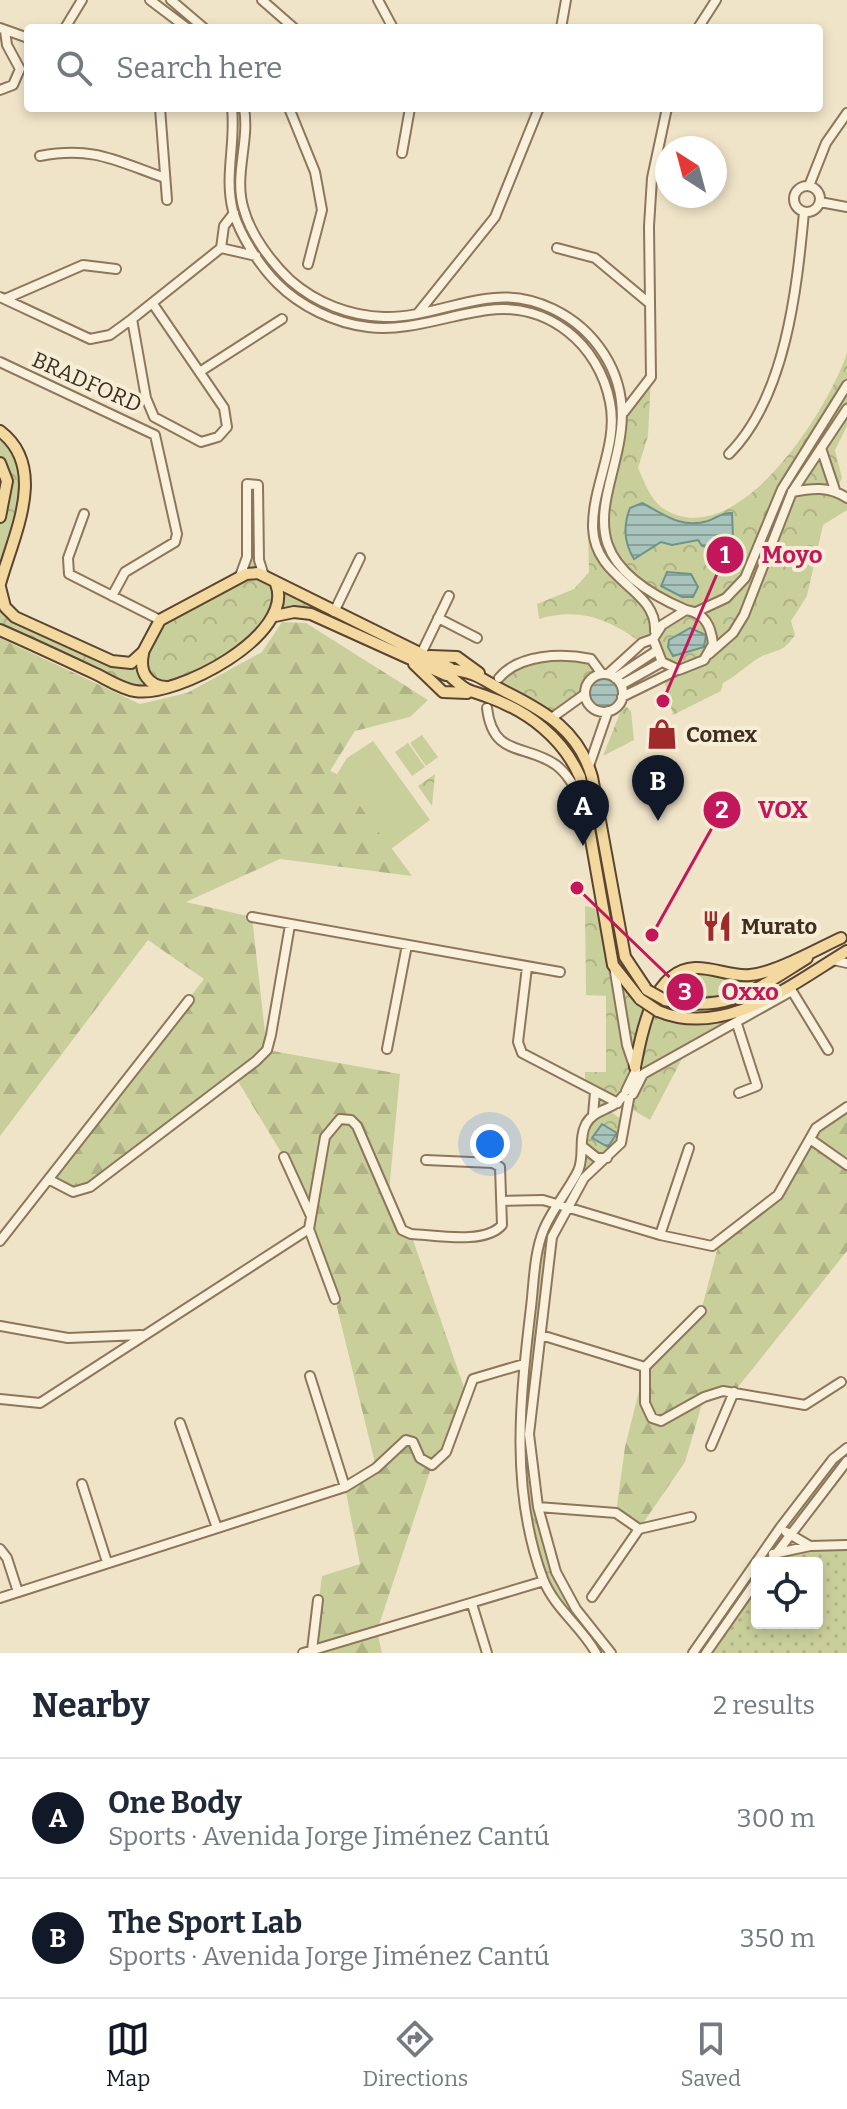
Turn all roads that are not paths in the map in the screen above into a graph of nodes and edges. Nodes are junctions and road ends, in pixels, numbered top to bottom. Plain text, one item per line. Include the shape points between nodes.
1 (82, 0) edge
2 (150, 0) edge
3 (171, 0) edge
4 (262, 0) edge
5 (378, 0) edge
6 (566, 0) edge
7 (716, 0) edge
8 (67, 24) edge
9 (180, 24) edge
10 (199, 24) edge
11 (289, 24) edge
12 (391, 24) edge
13 (562, 24) edge
14 (701, 24) edge
15 (2, 29) edge
16 (24, 37) edge
17 (0, 90) edge
18 (160, 112) edge
19 (232, 112) edge
20 (244, 112) edge
21 (291, 112) edge
22 (409, 112) edge
23 (537, 112) edge
24 (666, 112) edge
25 (847, 113) edge
26 (402, 153) dead end
27 (40, 156) dead end
28 (165, 178) junction
29 (809, 186) junction
30 (167, 200) dead end
31 (820, 202) junction
32 (847, 207) edge
33 (804, 212) junction
34 (234, 213) junction
35 (221, 248) junction
36 (557, 248) dead end
37 (256, 256) junction
38 (308, 264) dead end
39 (116, 269) dead end
40 (3, 298) edge
41 (649, 303) junction
42 (153, 304) junction
43 (418, 313) junction
44 (132, 319) junction
45 (282, 319) dead end
46 (0, 362) edge
47 (201, 371) junction
48 (847, 385) edge
49 (847, 409) edge
50 (624, 412) junction
51 (612, 415) junction
52 (0, 431) edge
53 (821, 448) junction
54 (729, 454) dead end
55 (0, 463) edge
56 (835, 490) junction
57 (792, 492) junction
58 (847, 498) edge
59 (84, 514) dead end
60 (0, 517) edge
61 (360, 558) dead end
62 (240, 576) junction
63 (264, 576) junction
64 (276, 584) junction
65 (0, 586) edge
66 (112, 596) junction
67 (449, 596) dead end
68 (691, 611) junction
69 (334, 612) junction
70 (275, 616) junction
71 (438, 618) junction
72 (160, 620) junction
73 (0, 630) edge
74 (654, 635) junction
75 (477, 638) dead end
76 (143, 652) junction
77 (653, 652) junction
78 (426, 654) junction
79 (709, 654) junction
80 (413, 662) junction
81 (660, 663) junction
82 (628, 670) junction
83 (679, 670) junction
84 (452, 673) junction
85 (480, 675) junction
86 (612, 678) junction
87 (495, 681) junction
88 (176, 686) junction
89 (467, 693) junction
90 (585, 694) junction
91 (622, 697) junction
92 (486, 702) junction
93 (608, 711) junction
94 (553, 717) junction
95 (589, 766) junction
96 (585, 805) junction
97 (252, 917) dead end
98 (290, 925) junction
99 (844, 936) edge
100 (407, 945) junction
101 (847, 951) edge
102 (833, 960) junction
103 (847, 963) edge
104 (613, 965) junction
105 (527, 967) junction
106 (560, 972) dead end
107 (806, 976) junction
108 (792, 991) junction
109 (644, 994) junction
110 (189, 1000) dead end
111 (737, 1024) junction
112 (387, 1049) dead end
113 (828, 1050) dead end
114 (638, 1070) junction
115 (595, 1092) junction
116 (739, 1093) dead end
117 (626, 1097) junction
118 (847, 1107) edge
119 (607, 1109) junction
120 (593, 1115) junction
121 (624, 1122) junction
122 (810, 1139) junction
123 (582, 1145) junction
124 (689, 1148) dead end
125 (284, 1157) dead end
126 (607, 1158) junction
127 (426, 1160) dead end
128 (847, 1165) edge
129 (50, 1180) junction
130 (502, 1201) junction
131 (561, 1206) junction
132 (311, 1215) junction
133 (309, 1229) junction
134 (660, 1235) junction
135 (0, 1241) edge
136 (335, 1299) dead end
137 (701, 1311) dead end
138 (529, 1320) junction
139 (542, 1321) junction
140 (0, 1326) edge
141 (142, 1335) junction
142 (541, 1335) junction
143 (524, 1364) junction
144 (645, 1367) junction
145 (310, 1376) dead end
146 (841, 1382) dead end
147 (523, 1384) junction
148 (535, 1384) junction
149 (734, 1392) junction
150 (0, 1399) edge
151 (180, 1423) dead end
152 (711, 1446) dead end
153 (847, 1448) edge
154 (847, 1461) edge
155 (82, 1484) dead end
156 (345, 1487) junction
157 (538, 1507) junction
158 (691, 1517) dead end
159 (217, 1528) junction
160 (780, 1528) junction
161 (639, 1529) junction
162 (789, 1534) junction
163 (847, 1545) edge
164 (810, 1546) junction
165 (0, 1549) edge
166 (763, 1553) junction
167 (769, 1557) edge
168 (773, 1557) edge
169 (778, 1557) edge
170 (107, 1562) junction
171 (544, 1581) junction
172 (562, 1585) junction
173 (751, 1589) edge
174 (18, 1592) junction
175 (549, 1593) junction
176 (592, 1597) dead end
177 (0, 1598) edge
178 (318, 1600) dead end
179 (472, 1604) junction
180 (307, 1652) edge
181 (487, 1653) edge
182 (596, 1653) edge
183 (611, 1653) edge
184 (693, 1653) edge
185 (706, 1653) edge

1 - 8 street
2 - 9 street
3 - 10 street
4 - 11 street
5 - 12 street
6 - 13 street
7 - 14 street
15 - 16 street
15 - 17 street via 20,69 13,85
18 - 28 street
19 - 34 street via 229,169
20 - 43 street via 244,212 278,269 339,309 386,317
21 - 38 street via 315,172 322,210
22 - 26 street
23 - 43 street via 495,217
24 - 41 street via 652,178
25 - 29 street via 826,143
27 - 28 street via 74,150
28 - 30 street
29 - 31 street via 816,189
29 - 33 street via 801,187 793,200
31 - 32 street
31 - 33 street
33 - 54 street via 791,318 747,432
34 - 35 street via 224,226
34 - 37 street
35 - 37 street
35 - 42 street
36 - 41 street via 595,258
37 - 51 street via 300,302 343,322 397,328 489,310 514,310 556,322 576,336 598,364
39 - 40 street via 69,268
40 - 44 street via 90,339 110,335
41 - 50 street via 651,377
42 - 44 street
42 - 47 street
43 - 50 street via 486,298 555,309 605,355
44 - 47 street via 154,417 201,442 218,437 228,417
45 - 47 street
46 - 66 street, BRADFORD via 155,435 175,542 125,572
48 - 68 street via 782,489 745,578 726,598
49 - 53 street
50 - 51 street
50 - 68 street via 606,502 605,543 635,583
51 - 74 street via 595,506 595,546 605,567 651,606
52 - 65 main road via 22,459 27,485
53 - 56 street
53 - 57 street
55 - 60 main road via 7,481
56 - 57 street
56 - 58 street
57 - 79 street via 744,615 727,640
59 - 66 street via 67,568 73,578
61 - 69 street
62 - 63 main road
62 - 63 street via 247,557 247,484 258,485
62 - 72 main road
63 - 64 main road
64 - 69 main road
64 - 70 main road via 280,594
65 - 76 main road via 5,607 15,617 98,655 131,663
66 - 72 street
67 - 71 street
68 - 74 street
68 - 79 street via 709,625
69 - 78 main road
70 - 80 main road via 311,614
70 - 88 main road via 251,644
71 - 75 street
71 - 78 street
72 - 76 main road
73 - 88 main road via 132,691
74 - 77 street
74 - 82 street via 642,643
76 - 88 main road via 141,665 152,683
77 - 81 street
77 - 82 street
78 - 84 main road
78 - 85 main road via 457,657
79 - 83 street
80 - 84 main road
80 - 89 main road via 443,692
81 - 82 street
81 - 83 street
82 - 86 street
83 - 91 street via 665,672
84 - 85 main road
84 - 89 main road
85 - 87 main road
86 - 87 street via 591,659 536,658 515,665
86 - 90 street via 589,680
86 - 91 street
87 - 92 main road
87 - 94 main road
89 - 92 main road
90 - 93 street via 591,707
90 - 94 street
91 - 93 street
92 - 96 street via 496,736 515,750 555,764
92 - 96 main road via 547,729 580,777
93 - 95 street
94 - 95 main road
95 - 109 main road via 625,957
96 - 104 main road
97 - 98 street
98 - 100 street
98 - 129 street via 267,1050 90,1187 73,1192
99 - 109 main road, bridge via 725,1003 711,1006
99 - 114 main road via 756,974 693,968 674,976 647,1016
100 - 105 street
100 - 112 street
101 - 102 main road
102 - 103 street
102 - 107 main road
104 - 109 main road
104 - 114 street via 627,1045
105 - 106 street
105 - 115 street via 519,1048
107 - 108 street
107 - 109 main road, bridge via 716,1019 658,1011
108 - 111 street
108 - 113 street
110 - 129 street
111 - 114 street
111 - 116 street via 757,1086
114 - 117 street
115 - 117 street
115 - 120 street
117 - 119 street
117 - 121 street
118 - 122 street via 823,1121
119 - 120 street
119 - 121 street
120 - 123 street via 582,1133
121 - 126 street via 621,1143
122 - 128 street
122 - 134 street via 778,1195 719,1243 705,1247
123 - 126 street via 597,1158
123 - 131 street via 578,1171
124 - 134 street
125 - 132 street
126 - 131 street
127 - 130 street via 493,1163 503,1174
129 - 135 street
130 - 131 street via 530,1198
130 - 132 street via 502,1225 492,1234 411,1234 397,1223 357,1126 340,1119 325,1137
131 - 134 street
131 - 138 street via 540,1242
131 - 139 street
132 - 133 street
133 - 136 street
133 - 141 street
137 - 144 street
138 - 139 street
138 - 143 street
139 - 142 street
140 - 141 street via 68,1338
141 - 150 street via 40,1403
142 - 144 street
142 - 148 street
143 - 147 street
143 - 156 street via 473,1379 446,1452 432,1465 406,1440
144 - 149 street via 645,1403 652,1418 668,1418 713,1393
145 - 156 street
146 - 149 street via 805,1405
147 - 148 street
147 - 171 street via 521,1495
148 - 157 street via 529,1434
149 - 152 street
151 - 159 street
153 - 160 street
154 - 162 street
155 - 170 street
156 - 159 street
157 - 161 street via 616,1513
157 - 172 street
158 - 161 street
159 - 170 street
160 - 162 street
160 - 166 street
161 - 176 street
162 - 164 street
162 - 168 street
163 - 164 street
164 - 169 street
165 - 174 street
166 - 167 street
166 - 184 street
170 - 174 street
171 - 175 street
171 - 179 street
172 - 175 street via 560,1592
172 - 183 street
173 - 185 street
174 - 177 street
175 - 182 street
178 - 180 street
179 - 180 street
179 - 181 street

